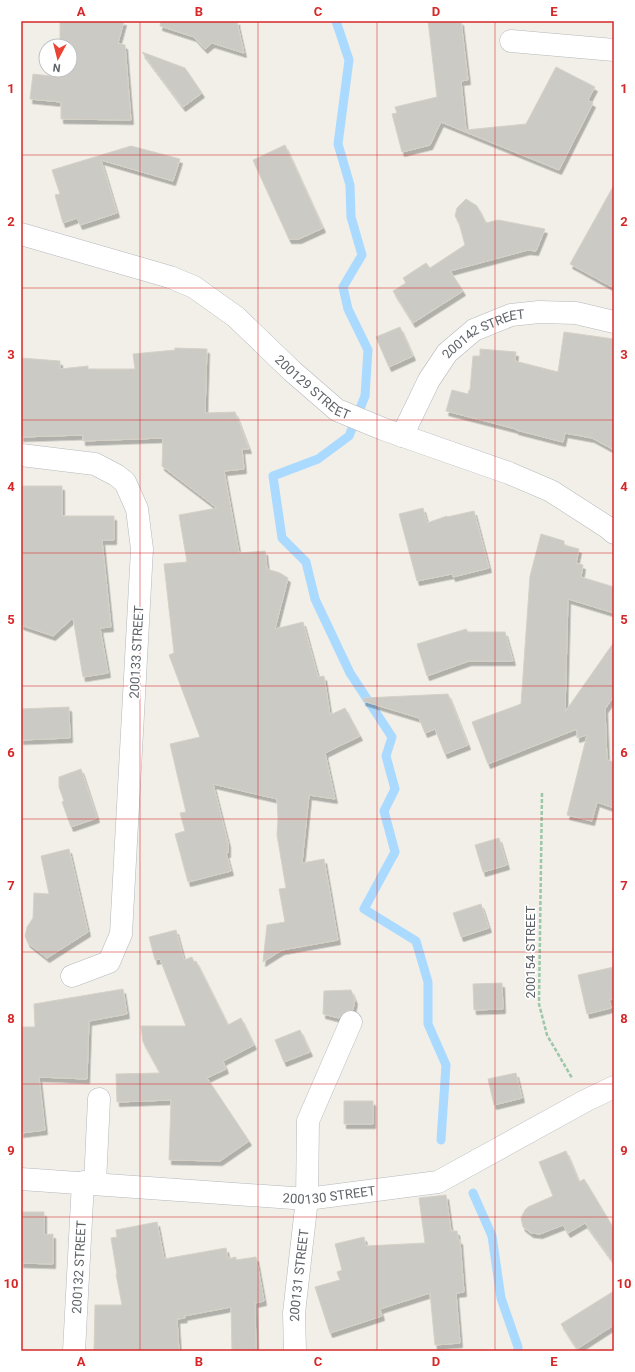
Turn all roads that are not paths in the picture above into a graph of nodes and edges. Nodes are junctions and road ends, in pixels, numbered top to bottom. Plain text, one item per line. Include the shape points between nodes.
1 (511, 41) dead end
2 (614, 50) edge
3 (21, 234) edge
4 (614, 322) edge
5 (392, 432) junction
6 (21, 455) edge
7 (614, 533) edge
8 (72, 976) dead end
9 (350, 1022) dead end
10 (614, 1087) edge
11 (99, 1099) dead end
12 (21, 1179) edge
13 (89, 1183) junction
14 (307, 1199) junction
15 (74, 1351) edge
16 (295, 1351) edge

1 - 2 street
3 - 5 street, 200129 STREET via 170,277 194,288 236,316 292,371 337,410
4 - 5 street, 200142 STREET via 576,312 539,312 511,315 474,330 447,353
5 - 7 street, 200129 STREET via 509,473 551,491
6 - 8 street, 200133 STREET via 95,464 116,475 125,482 137,509 142,549 121,934 109,962
9 - 14 street, 200131 STREET via 308,1120
10 - 14 street, 200130 STREET via 438,1182
11 - 13 street, 200132 STREET
12 - 13 street, 200130 STREET
13 - 14 street, 200130 STREET
13 - 15 street, 200132 STREET
14 - 16 street, 200131 STREET via 294,1313

